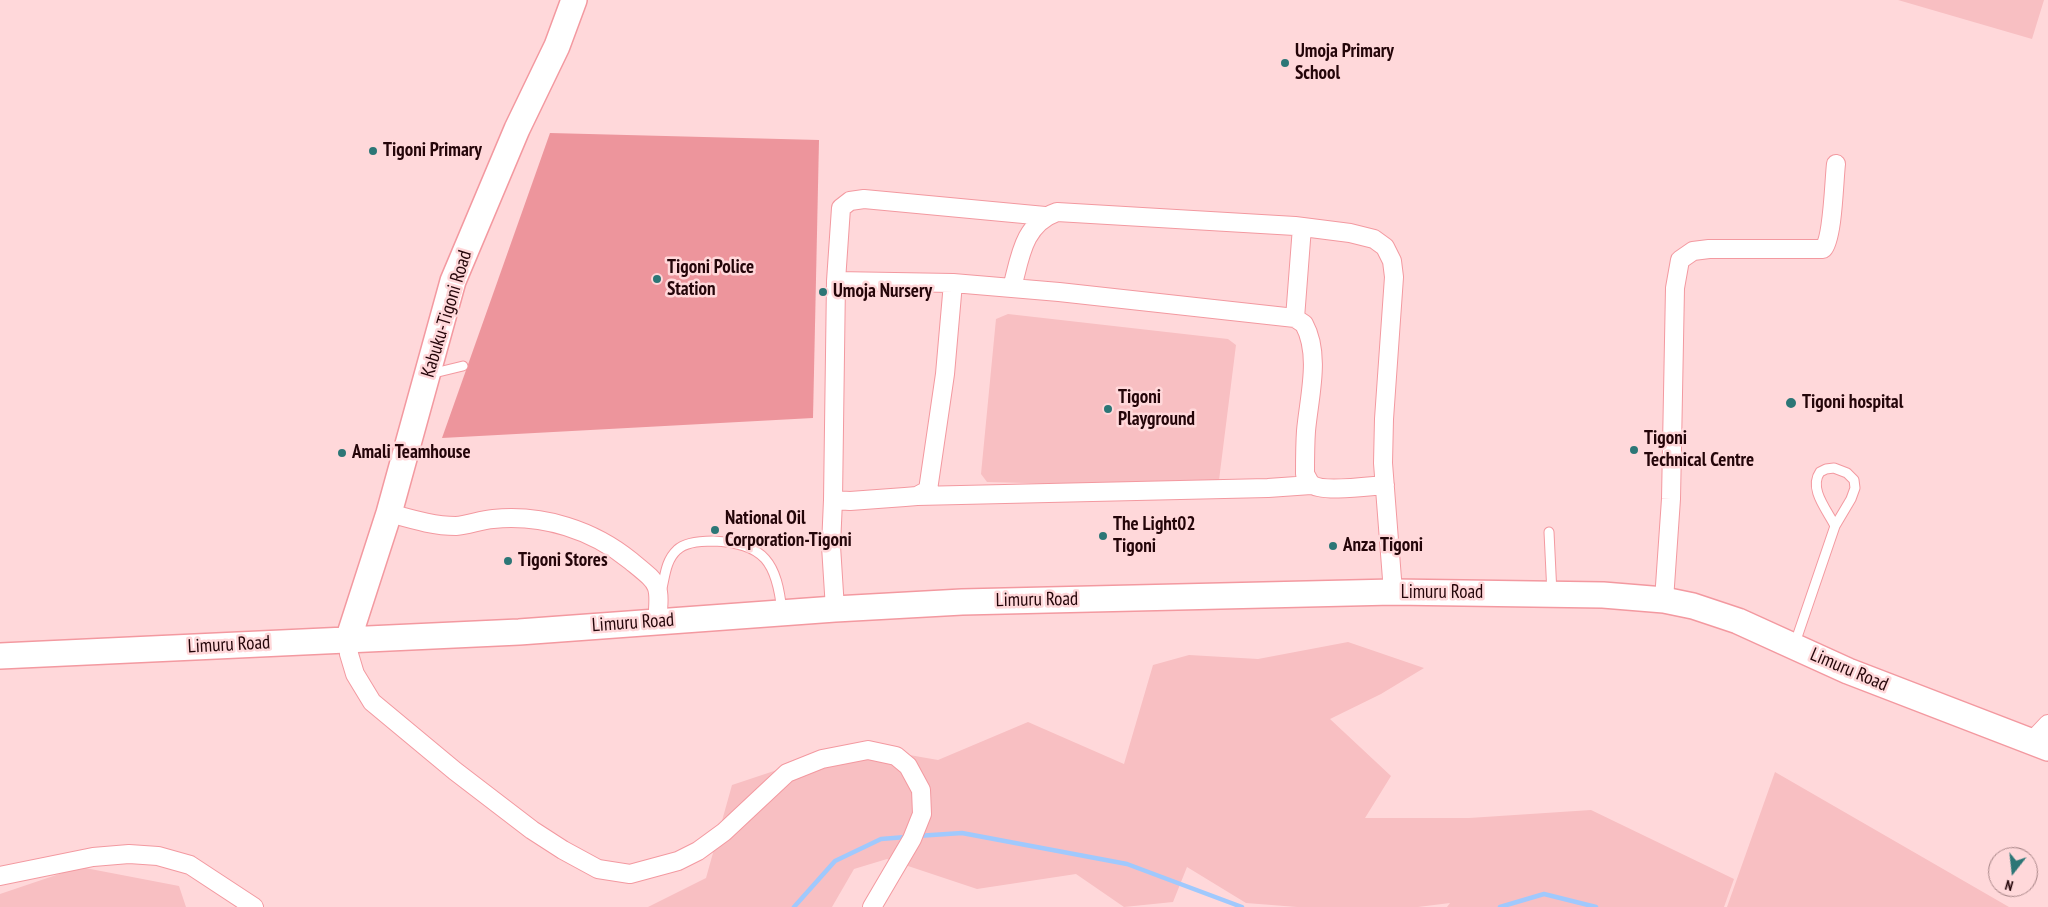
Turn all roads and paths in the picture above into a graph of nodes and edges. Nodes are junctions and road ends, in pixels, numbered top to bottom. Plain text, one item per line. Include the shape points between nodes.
1 (574, 0) edge
2 (1836, 164) dead end
3 (1046, 216) junction
4 (1302, 227) junction
5 (836, 282) junction
6 (953, 283) junction
7 (1012, 288) junction
8 (1295, 318) junction
9 (463, 366) dead end
10 (428, 374) junction
11 (1311, 484) junction
12 (1385, 485) junction
13 (917, 496) junction
14 (833, 500) junction
15 (389, 513) junction
16 (1835, 526) junction
17 (1549, 532) dead end
18 (1393, 592) junction
19 (1552, 594) junction
20 (1664, 600) junction
21 (658, 609) junction
22 (836, 609) junction
23 (782, 613) junction
24 (348, 640) junction
25 (1794, 646) junction
26 (0, 656) edge
27 (2043, 738) edge
28 (0, 876) edge
29 (254, 907) edge
30 (872, 907) edge

1 - 10 main road, Kabuku-Tigoni Road via 454,281
2 - 20 street via 1827,241 1823,248 1709,249 1693,251 1680,260 1675,288 1671,499
3 - 4 street via 1073,211
3 - 5 street via 864,199 850,201 841,208
3 - 7 street via 1028,234
4 - 8 street
4 - 12 street via 1365,236 1380,243 1391,257 1394,277 1384,420
5 - 6 street
5 - 14 street
6 - 7 street
6 - 13 street via 931,475 928,490
7 - 8 street
8 - 11 street via 1304,324 1312,345 1305,465 1305,474
9 - 10 lane
10 - 15 main road, Kabuku-Tigoni Road
11 - 12 street via 1324,488
11 - 13 street via 1268,488
12 - 18 street
13 - 14 street
14 - 22 street via 831,546
15 - 21 street via 424,523 456,526 494,519 543,521 582,531 605,541 654,579
15 - 24 main road, Kabuku-Tigoni Road
16 - 16 lane via 1855,488 1854,480 1834,468 1826,469 1816,477 1816,485
16 - 25 lane
17 - 19 lane
18 - 19 main road, Limuru Road
18 - 22 main road, Limuru Road via 962,602
19 - 20 main road, Limuru Road
20 - 25 main road, Limuru Road via 1738,621
21 - 23 main road, Limuru Road
21 - 23 lane via 666,567 677,550 685,544 710,541 745,545 759,551 768,560 778,583
21 - 24 main road, Limuru Road via 519,632
22 - 23 main road, Limuru Road
24 - 26 main road, Limuru Road
24 - 30 street via 355,674 372,702 532,830 598,869 630,874 678,861 724,832 787,773 822,759 868,750 896,756 908,766 921,790 922,814 912,839
25 - 27 main road, Limuru Road via 1848,671
28 - 29 street via 93,857 158,856 190,865

